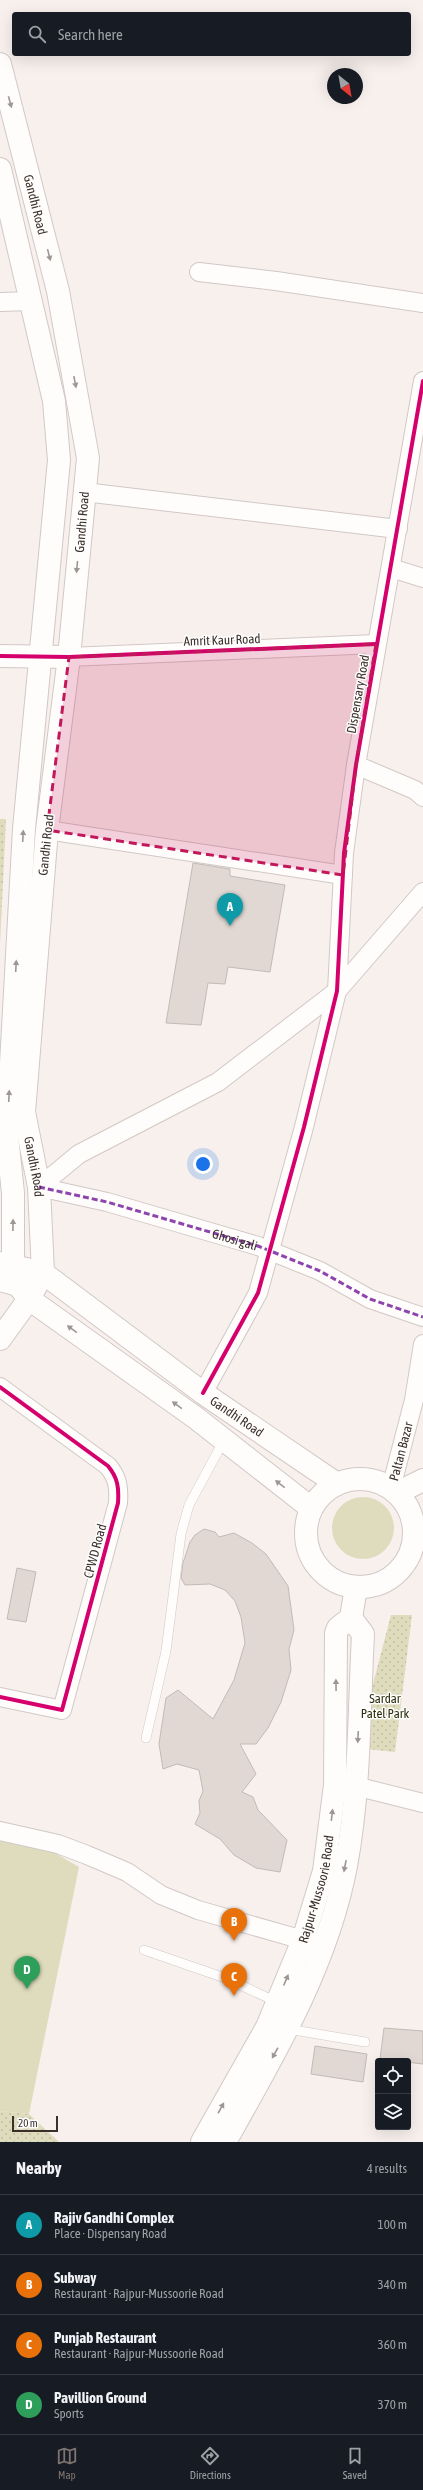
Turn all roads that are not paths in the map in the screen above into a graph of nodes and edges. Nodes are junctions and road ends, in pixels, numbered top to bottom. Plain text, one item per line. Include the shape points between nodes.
1 (0, 64) edge
2 (0, 169) edge
3 (199, 272) dead end
4 (31, 301) junction
5 (0, 302) edge
6 (423, 303) edge
7 (423, 380) edge
8 (84, 492) junction
9 (398, 529) junction
10 (391, 568) junction
11 (423, 578) edge
12 (376, 644) junction
13 (41, 655) junction
14 (0, 656) edge
15 (69, 657) junction
16 (356, 765) junction
17 (423, 797) edge
18 (47, 830) junction
19 (343, 875) junction
20 (423, 892) edge
21 (336, 990) junction
22 (3, 1128) edge
23 (5, 1169) edge
24 (39, 1187) junction
25 (270, 1250) junction
26 (43, 1273) junction
27 (12, 1278) edge
28 (423, 1317) edge
29 (0, 1339) edge
30 (423, 1344) edge
31 (0, 1387) edge
32 (203, 1393) junction
33 (224, 1440) junction
34 (423, 1480) edge
35 (337, 1484) junction
36 (404, 1495) edge
37 (311, 1508) junction
38 (356, 1587) junction
39 (351, 1618) junction
40 (0, 1697) edge
41 (146, 1738) dead end
42 (355, 1786) junction
43 (423, 1803) edge
44 (0, 1831) edge
45 (303, 1940) junction
46 (144, 1950) dead end
47 (277, 2002) junction
48 (288, 2030) junction
49 (365, 2042) dead end
50 (202, 2142) edge
51 (225, 2142) edge

1 -> 8 main road, Gandhi Road via 58,291 88,458
2 - 4 main road, Gandhi Road
3 - 6 street
4 - 5 street
4 - 13 main road, Gandhi Road via 54,401 59,460
7 - 9 street, Dispensary Road
8 - 9 street
8 -> 15 main road, Gandhi Road
9 - 10 street, Dispensary Road
10 - 11 street
10 - 12 street, Dispensary Road
12 - 15 street, Amrit Kaur Road
12 - 16 street, Dispensary Road
13 - 14 main road
13 - 15 main road
22 -> 13 main road, Gandhi Road via 24,829
15 - 18 main road, Gandhi Road
16 - 17 street via 415,790
16 - 19 street, Dispensary Road
18 - 19 street
18 - 24 main road, Gandhi Road via 24,1112
19 - 21 street, Dispensary Road
20 - 21 street
21 - 24 street via 218,1082 79,1154
21 - 25 street, Dispensary Road via 304,1127
22 - 23 main road, Gandhi Road
27 -> 23 main road, Gandhi Road via 13,1193
24 - 25 street, Ghosi gali via 107,1202
24 - 26 main road, Gandhi Road
25 - 28 street, Ghosi gali via 320,1271 370,1299
25 - 32 street, Dispensary Road via 258,1293
26 - 27 main road
26 - 27 main road
26 - 32 main road, Gandhi Road
27 - 29 main road
33 -> 27 main road, Gandhi Road
30 - 36 street, Paltan Bazar
31 - 40 street, CPWD Road via 108,1466 116,1476 119,1489 118,1503 62,1710
32 - 35 main road, Gandhi Road
37 -> 33 main road, Gandhi Road
33 - 41 lane via 190,1505 181,1534 166,1651
34 - 36 main road
35 - 36 main road via 350,1479 365,1479 378,1482
35 - 37 main road via 322,1494
36 - 38 main road via 413,1519 411,1553 402,1567 389,1579 373,1586
37 - 38 main road via 306,1526 306,1543 312,1560 324,1574
38 - 39 main road
39 -> 42 main road, Rajpur-Mussoorie Road via 363,1634
45 -> 39 main road, Rajpur-Mussoorie Road via 324,1871 336,1785 336,1634 338,1628
42 - 43 street
42 -> 48 main road, Rajpur-Mussoorie Road via 346,1867 325,1942
44 - 45 street via 58,1844 127,1872 162,1895 198,1910
47 -> 45 main road, Rajpur-Mussoorie Road
46 - 47 lane via 225,1978
50 -> 47 main road, Rajpur-Mussoorie Road via 267,2027
48 - 49 lane
48 -> 51 main road, Rajpur-Mussoorie Road

